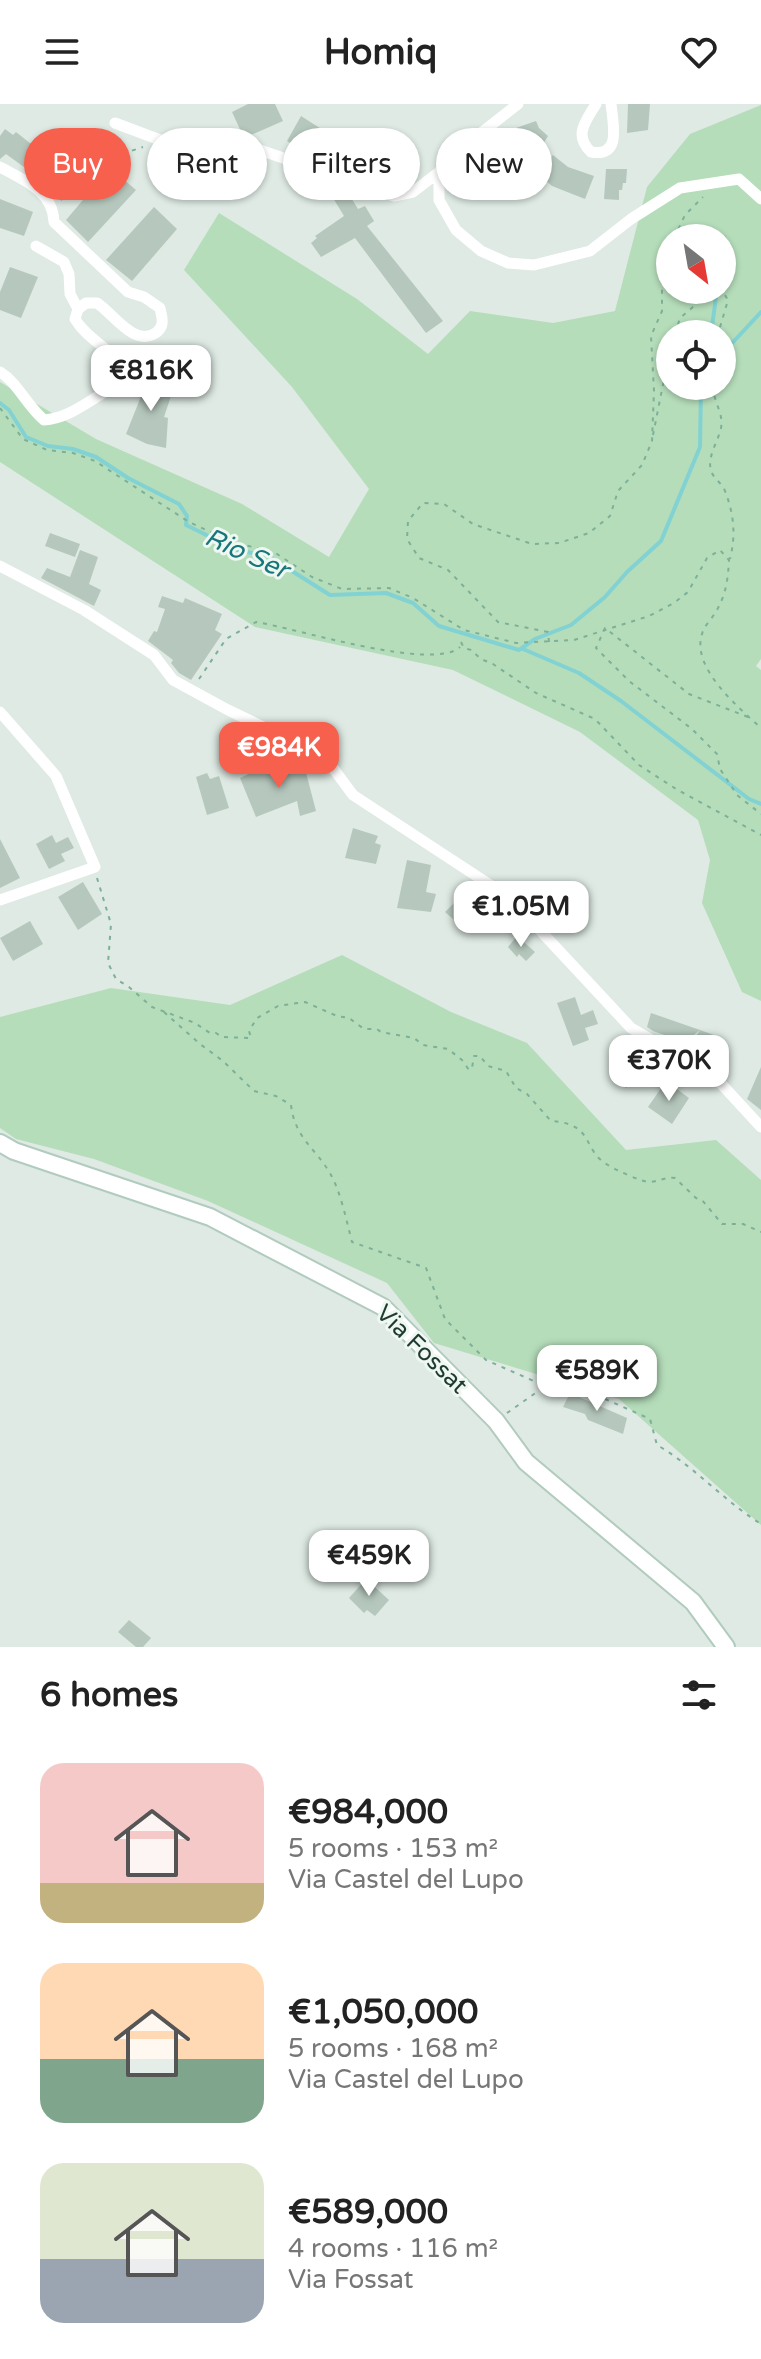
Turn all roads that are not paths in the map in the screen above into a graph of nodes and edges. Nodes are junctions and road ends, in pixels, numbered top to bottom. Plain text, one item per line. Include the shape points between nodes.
1 (518, 104) edge
2 (596, 104) edge
3 (611, 104) edge
4 (115, 123) dead end
5 (487, 128) edge
6 (0, 167) edge
7 (436, 174) edge
8 (761, 199) edge
9 (439, 200) edge
10 (36, 246) dead end
11 (78, 309) junction
12 (0, 372) edge
13 (0, 566) edge
14 (0, 712) edge
15 (0, 900) edge
16 (761, 1127) edge
17 (0, 1143) edge
18 (726, 1647) edge

1 - 5 street
2 - 3 street via 581,138 591,152 600,154 613,143
4 - 7 street via 184,149 257,149 394,196 413,192
6 - 11 street via 44,194 54,222 128,292 160,308 163,321 149,336 133,335 97,303
8 - 9 street via 739,179 680,188 590,251 534,265 508,263 481,251 456,230
10 - 11 street via 64,262
11 - 12 street via 75,319 81,329 122,368 115,387 74,411 44,420
13 - 16 street via 154,655 173,680 330,764 353,795 510,898 631,1028 714,1076
14 - 15 street via 56,776 95,867
17 - 18 street, Via Fossat via 210,1217 383,1307 496,1421 526,1462 693,1602

